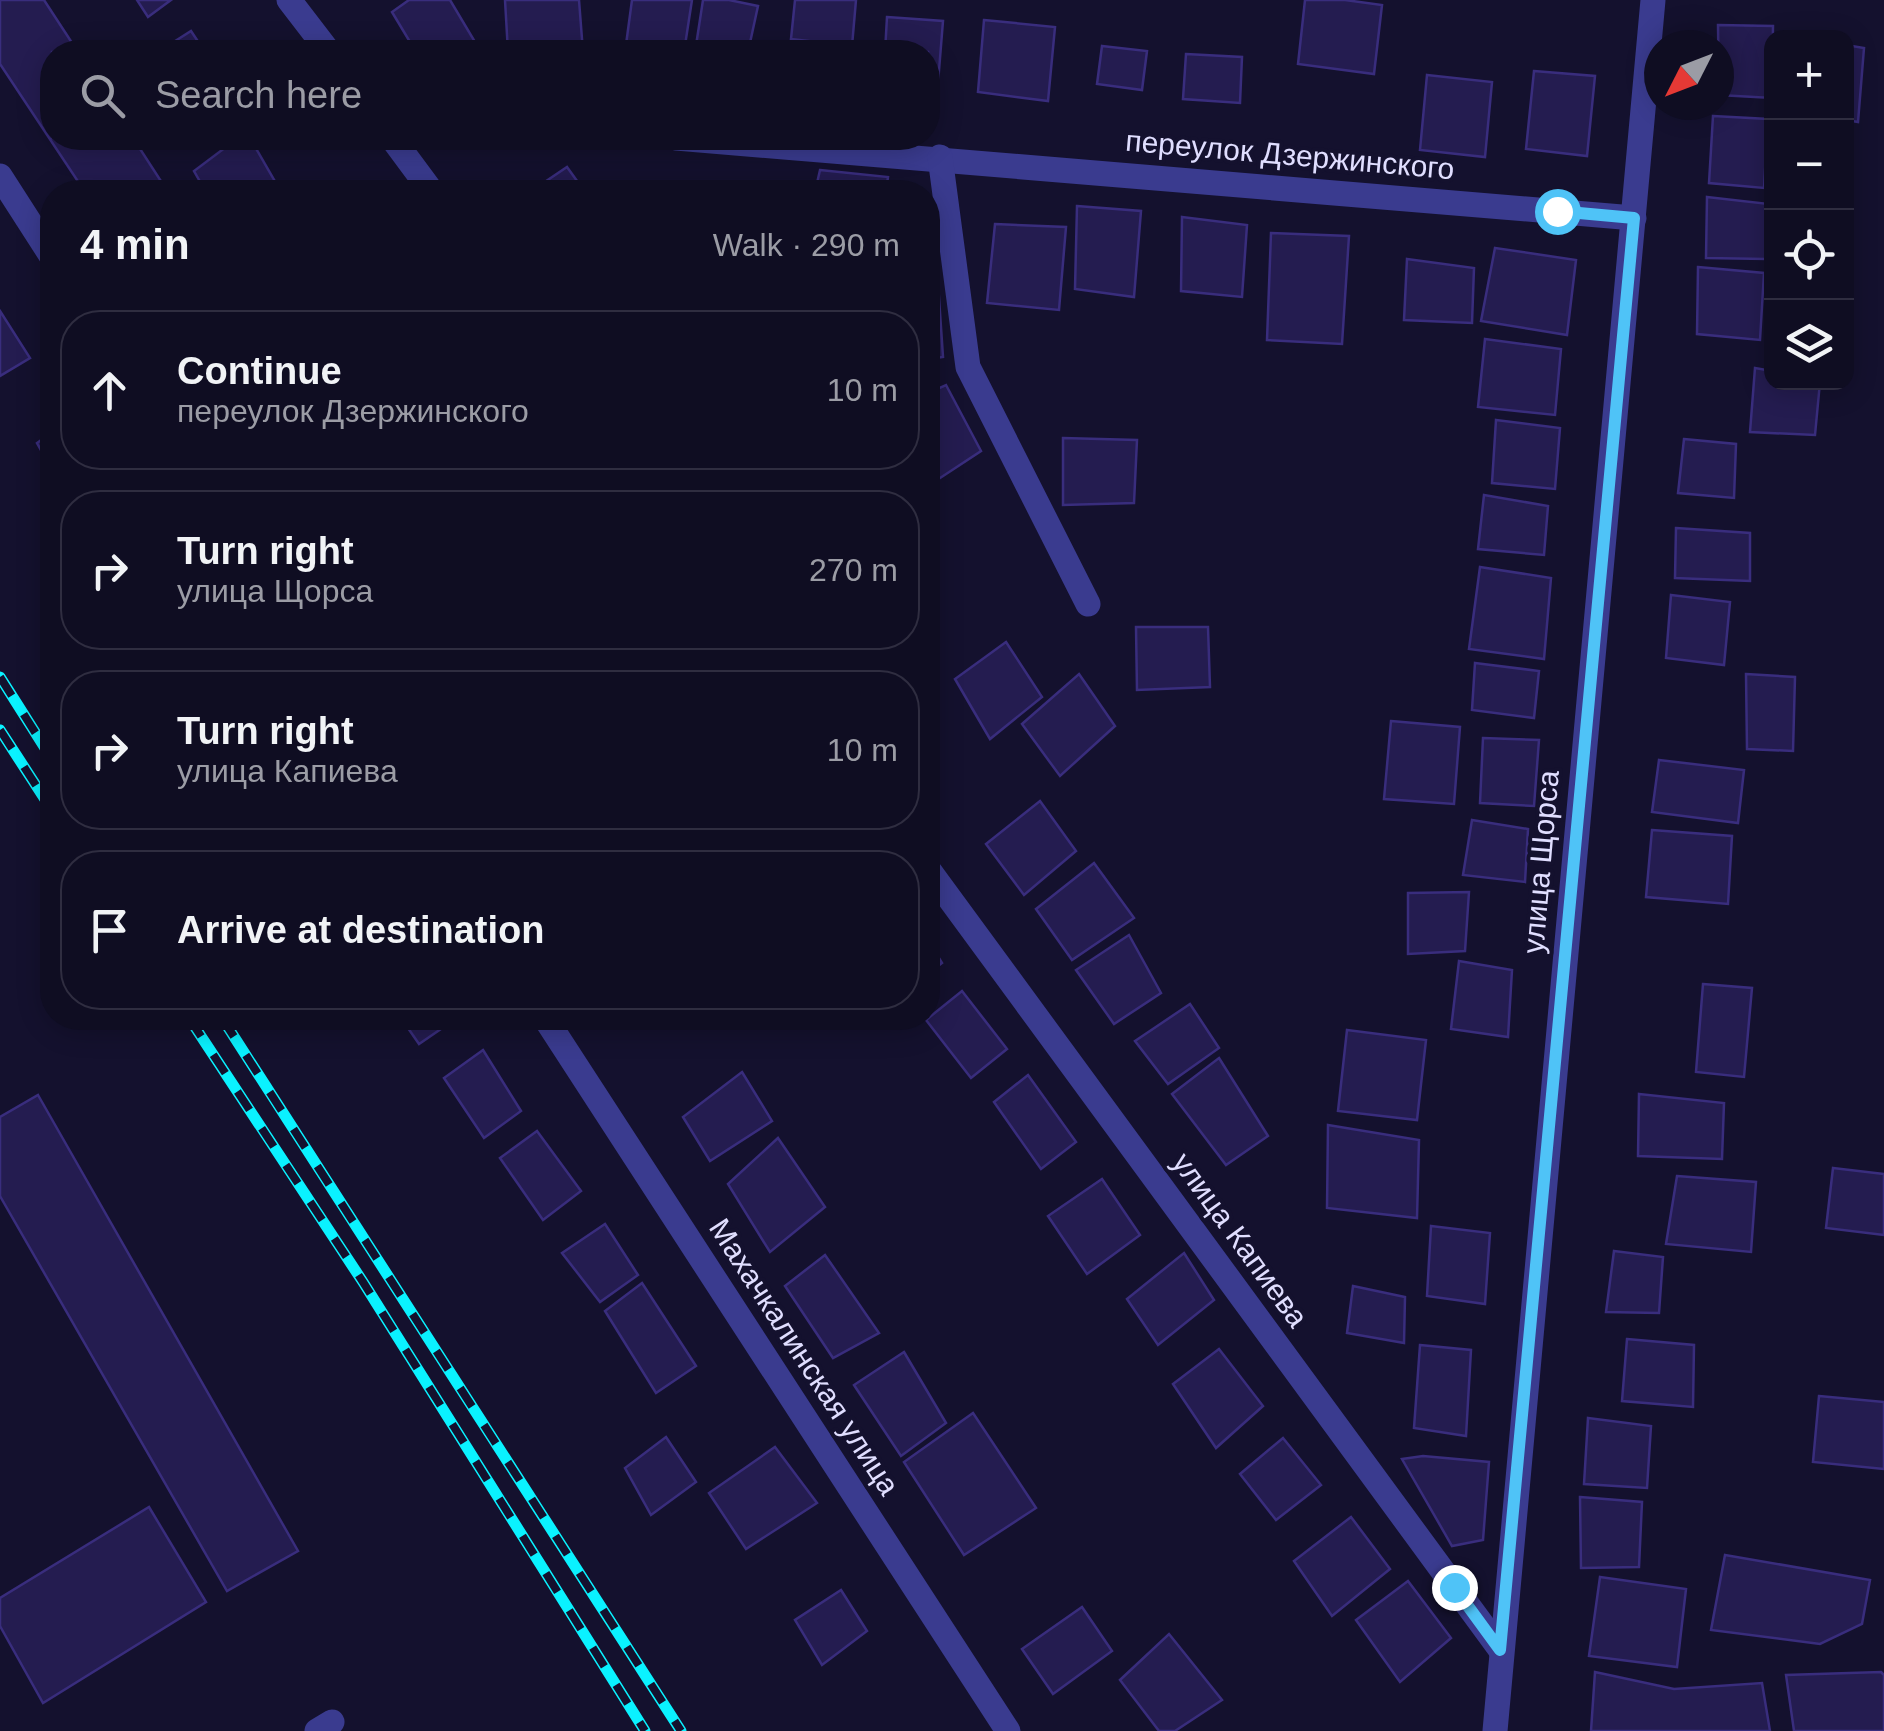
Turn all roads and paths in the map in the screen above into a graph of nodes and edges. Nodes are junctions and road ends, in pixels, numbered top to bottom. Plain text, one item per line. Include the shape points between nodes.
1 (289, 0) edge
2 (1652, 0) edge
3 (319, 40) edge
4 (401, 150) edge
5 (843, 150) edge
6 (940, 157) junction
7 (0, 176) edge
8 (423, 180) edge
9 (1634, 218) junction
10 (40, 238) edge
11 (1088, 604) dead end
12 (940, 884) edge
13 (553, 1030) edge
14 (1500, 1650) junction
15 (1008, 1731) edge
16 (1494, 1731) edge

1 - 3 street
2 - 9 street, улица Щорса
4 - 8 street
5 - 6 street, переулок Дзержинского
6 - 9 street, переулок Дзержинского
6 - 11 street via 968,367
7 - 10 street
9 - 14 street, улица Щорса
12 - 14 street, улица Капиева
13 - 15 street, Махачкалинская улица
14 - 16 street, улица Щорса

